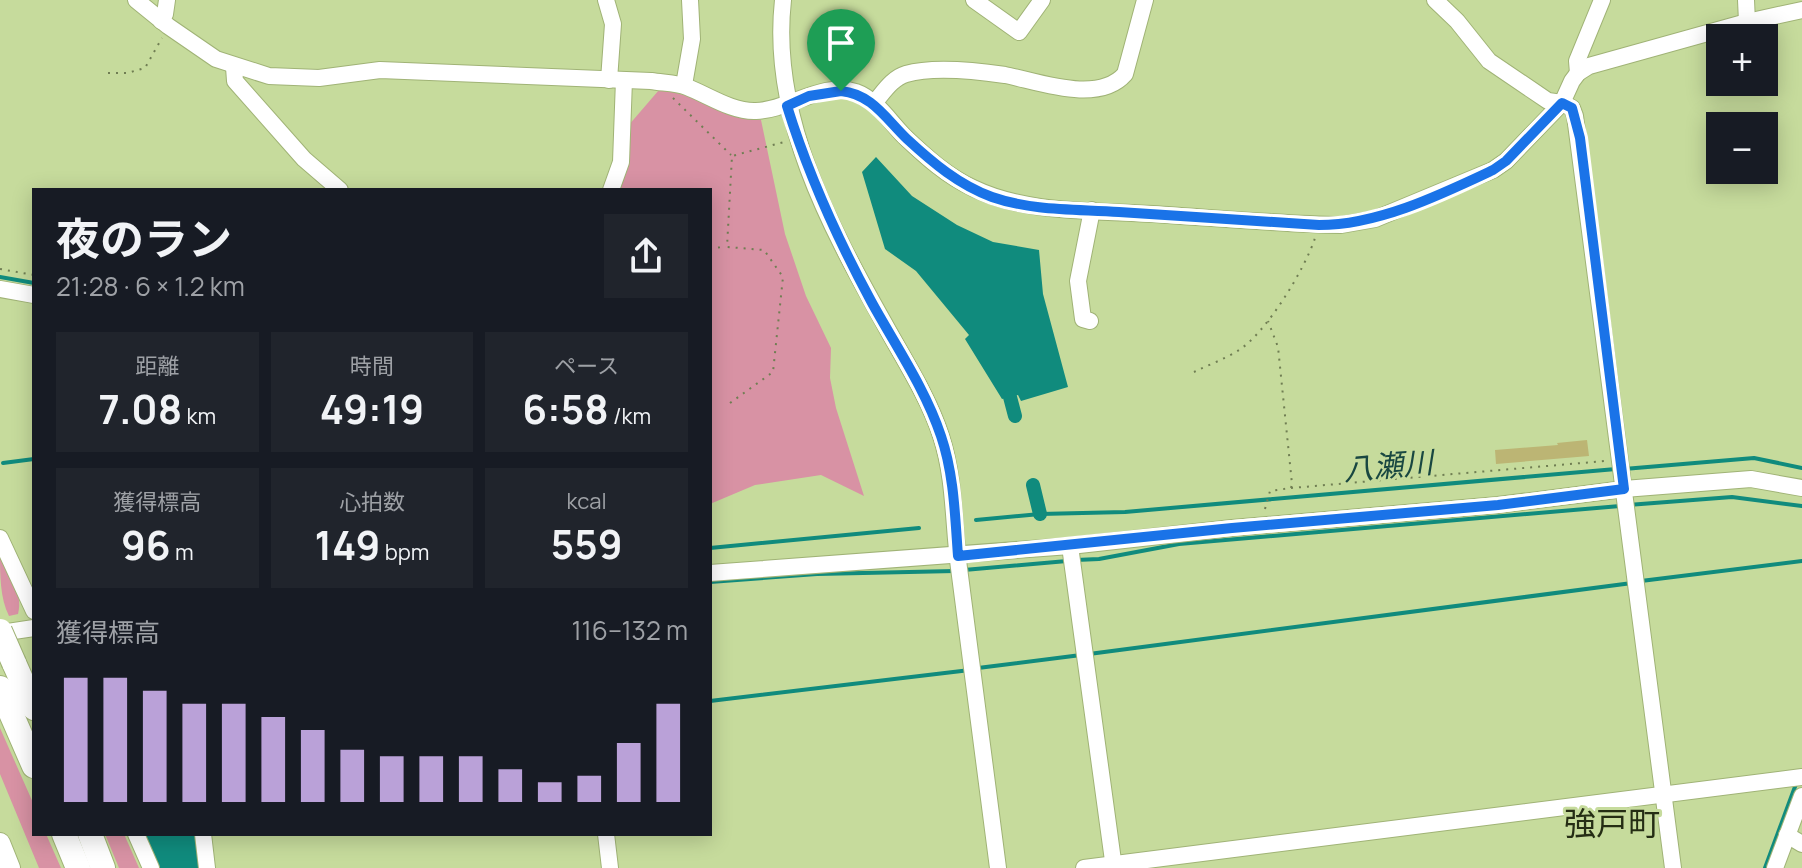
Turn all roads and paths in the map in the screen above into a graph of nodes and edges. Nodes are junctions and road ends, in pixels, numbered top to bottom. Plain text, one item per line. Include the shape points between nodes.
1 (136, 0) edge
2 (167, 0) edge
3 (606, 0) edge
4 (690, 0) edge
5 (783, 0) edge
6 (974, 0) edge
7 (1042, 0) edge
8 (1145, 0) edge
9 (1435, 0) edge
10 (1452, 0) edge
11 (1602, 0) edge
12 (1746, 0) edge
13 (1802, 10) edge
14 (1457, 21) junction
15 (1747, 22) junction
16 (164, 24) junction
17 (234, 67) junction
18 (108, 73) dead end
19 (1578, 73) junction
20 (616, 80) junction
21 (677, 84) junction
22 (874, 103) junction
23 (1562, 103) junction
24 (787, 106) junction
25 (785, 142) dead end
26 (732, 156) junction
27 (338, 188) edge
28 (612, 188) edge
29 (1092, 210) junction
30 (1319, 225) junction
31 (727, 247) junction
32 (712, 248) edge
33 (0, 269) edge
34 (32, 275) edge
35 (0, 289) edge
36 (32, 295) edge
37 (1090, 321) dead end
38 (1268, 321) junction
39 (1194, 372) dead end
40 (730, 403) dead end
41 (1620, 460) junction
42 (1623, 484) junction
43 (1292, 486) junction
44 (1802, 488) edge
45 (1264, 514) dead end
46 (0, 538) edge
47 (1070, 546) junction
48 (958, 556) junction
49 (712, 573) edge
50 (32, 607) edge
51 (32, 628) edge
52 (0, 632) edge
53 (0, 688) edge
54 (32, 704) edge
55 (32, 761) edge
56 (1802, 777) edge
57 (1664, 795) junction
58 (1802, 796) edge
59 (65, 836) edge
60 (91, 836) edge
61 (137, 836) edge
62 (203, 836) edge
63 (606, 836) edge
64 (1795, 839) edge
65 (0, 843) edge
66 (1114, 866) edge
67 (10, 868) edge
68 (78, 868) edge
69 (103, 868) edge
70 (151, 868) edge
71 (207, 868) edge
72 (610, 868) edge
73 (998, 868) edge
74 (1084, 868) edge
75 (1673, 868) edge
76 (1775, 868) edge

1 - 16 street
2 - 16 street
3 - 20 street
4 - 21 street via 692,39
5 - 24 street via 780,44
6 - 7 street via 1019,32
8 - 22 street via 1125,74 1110,85 1055,88 986,72 930,71 904,74
9 - 14 street
10 - 14 street
11 - 19 street via 1577,61
12 - 15 street
13 - 15 street
14 - 23 street via 1489,61 1548,101
15 - 19 street
16 - 17 street
16 - 18 path via 145,68
17 - 20 street via 292,79 380,70
17 - 27 street via 235,81 304,159
19 - 23 street
20 - 21 street
20 - 28 street via 621,162
21 - 24 street via 749,111
21 - 26 path via 668,93
22 - 24 street via 857,92 841,91
22 - 29 street via 962,183 1016,203
23 - 30 street via 1493,170 1375,219
23 - 41 street via 1572,108 1580,138
24 - 48 street via 835,231 938,427 950,474
25 - 26 path
26 - 31 path
29 - 30 street
29 - 37 street via 1078,281 1083,319
30 - 38 path
31 - 32 path
31 - 40 path via 764,250 783,277 773,372
33 - 34 path
35 - 36 street
38 - 39 path via 1239,350
38 - 43 path via 1278,347
41 - 42 street
41 - 43 path
42 - 44 street via 1751,479
42 - 47 street via 1498,505
42 - 57 street
43 - 45 path via 1270,491
46 - 50 street
47 - 48 street
47 - 66 street
48 - 49 street
48 - 73 street
51 - 52 street
52 - 54 highway, bridge
53 - 55 highway
56 - 57 street
57 - 66 street
57 - 75 street
58 - 64 street
59 - 68 highway
60 - 69 highway
61 - 70 street
62 - 71 street
63 - 72 street
64 - 76 street
65 - 67 main road
66 - 74 street

